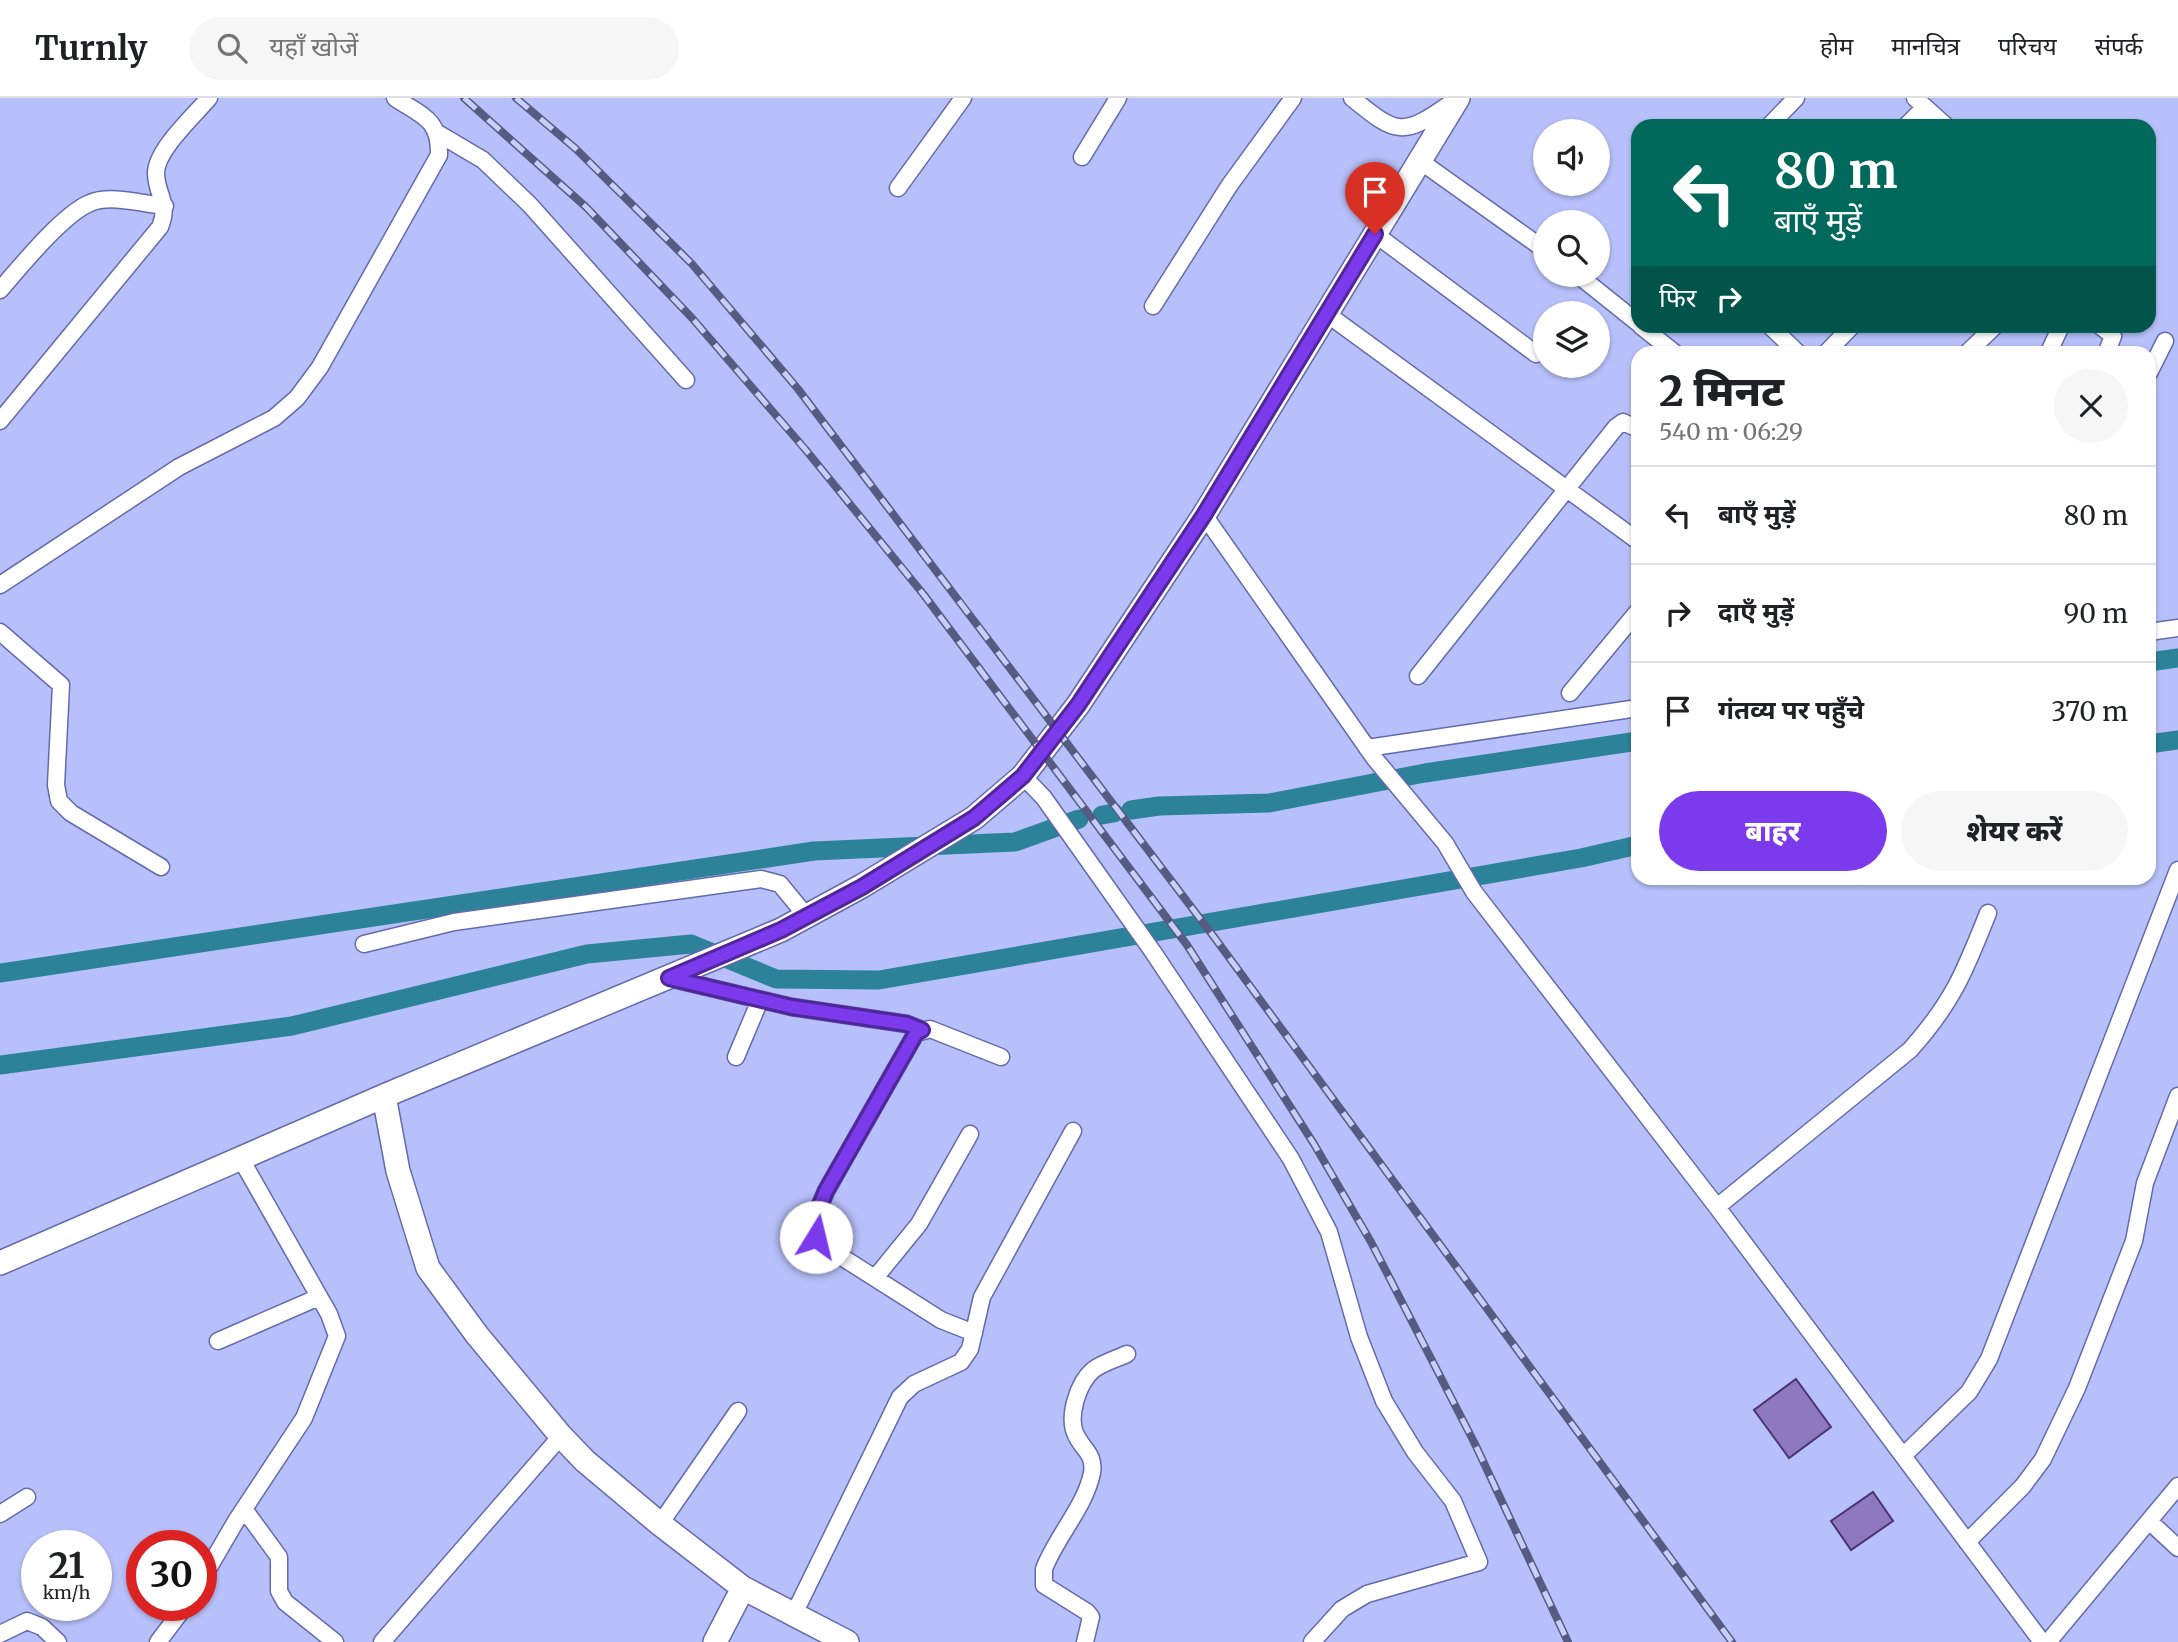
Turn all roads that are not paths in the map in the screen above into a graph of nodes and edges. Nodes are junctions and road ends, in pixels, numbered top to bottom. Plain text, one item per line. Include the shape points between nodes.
1 (209, 98) edge
2 (395, 98) edge
3 (963, 98) edge
4 (1118, 98) edge
5 (1293, 98) edge
6 (1352, 98) edge
7 (1796, 98) edge
8 (1458, 99) edge
9 (1920, 102) edge
10 (1776, 119) edge
11 (1910, 119) edge
12 (1938, 119) edge
13 (439, 134) junction
14 (1082, 157) dead end
15 (1420, 161) junction
16 (898, 188) dead end
17 (165, 206) junction
18 (1375, 234) junction
19 (1533, 241) edge
20 (1593, 287) edge
21 (0, 290) edge
22 (1153, 306) dead end
23 (1327, 314) junction
24 (1631, 317) edge
25 (1651, 333) edge
26 (1777, 333) edge
27 (1845, 333) edge
28 (1988, 333) edge
29 (2165, 341) dead end
30 (1666, 346) edge
31 (1791, 346) edge
32 (1833, 346) edge
33 (1974, 346) edge
34 (1533, 352) edge
35 (2156, 359) edge
36 (686, 380) dead end
37 (0, 421) edge
38 (1631, 426) edge
39 (1566, 488) junction
40 (1204, 515) junction
41 (1631, 536) edge
42 (0, 585) edge
43 (1631, 619) edge
44 (2178, 628) edge
45 (2156, 631) edge
46 (0, 632) edge
47 (1418, 676) dead end
48 (1570, 693) dead end
49 (1631, 709) edge
50 (1371, 754) junction
51 (1023, 776) junction
52 (160, 867) dead end
53 (2178, 870) edge
54 (1988, 913) dead end
55 (807, 917) junction
56 (364, 944) dead end
57 (678, 974) junction
58 (760, 1000) junction
59 (922, 1030) junction
60 (736, 1057) dead end
61 (1001, 1057) dead end
62 (384, 1096) junction
63 (2178, 1096) edge
64 (1073, 1131) dead end
65 (970, 1134) dead end
66 (241, 1160) junction
67 (1717, 1207) junction
68 (0, 1263) edge
69 (875, 1278) junction
70 (319, 1297) junction
71 (974, 1333) junction
72 (218, 1341) dead end
73 (1127, 1354) dead end
74 (738, 1410) dead end
75 (561, 1436) junction
76 (1903, 1456) junction
77 (2178, 1486) edge
78 (27, 1497) dead end
79 (244, 1509) junction
80 (0, 1514) edge
81 (2149, 1521) junction
82 (660, 1524) junction
83 (1967, 1542) junction
84 (2178, 1548) edge
85 (217, 1554) edge
86 (743, 1588) junction
87 (793, 1616) junction
88 (174, 1621) edge
89 (0, 1634) edge
90 (58, 1642) edge
91 (158, 1642) edge
92 (335, 1642) edge
93 (382, 1642) edge
94 (715, 1642) edge
95 (847, 1642) edge
96 (1085, 1642) edge
97 (1312, 1642) edge
98 (2042, 1642) edge
99 (2048, 1642) edge

1 - 17 street via 156,166
2 - 13 street via 430,121
3 - 16 street
4 - 14 street
5 - 22 street via 1229,186
6 - 8 street via 1383,123 1401,128 1417,127
7 - 10 street
8 - 15 street
9 - 11 street
9 - 12 street
13 - 36 street via 483,160 530,205
13 - 42 street via 439,155 320,367 297,398 274,418 179,467
15 - 18 street
15 - 19 street
17 - 21 street via 90,202 47,239
17 - 37 street via 160,228
18 - 23 street
18 - 34 street
20 - 24 street
23 - 39 street
23 - 40 street
25 - 30 street
26 - 31 street
27 - 32 street
28 - 33 street
29 - 35 street
38 - 39 street via 1623,422 1616,427
39 - 41 street
39 - 47 street
40 - 50 street
40 - 51 street via 1078,705
43 - 48 street
44 - 45 street
46 - 52 street via 61,685 59,802
49 - 50 street
50 - 67 street via 1445,844 1474,892
51 - 55 street via 974,818
51 - 97 street via 1115,897 1297,1171 1329,1232 1359,1337 1384,1401 1453,1501 1479,1562 1367,1594 1342,1609
53 - 76 street via 1989,1359 1969,1392
54 - 67 street via 1957,989 1910,1050
55 - 56 street via 780,884 761,879 454,922
55 - 57 street
57 - 58 street
57 - 62 street
58 - 59 street
58 - 60 street
59 - 61 street via 941,1032
59 - 69 street via 916,1033 826,1191 814,1220 816,1237 826,1247
62 - 66 street
62 - 75 street via 398,1171 428,1268
63 - 83 street via 2145,1183 2134,1241 2077,1388 2043,1459
64 - 71 street via 982,1297
65 - 69 street via 919,1224
66 - 68 street
66 - 70 street
67 - 76 street
69 - 71 street via 942,1320
70 - 72 street
70 - 79 street via 336,1329 336,1345 304,1418
71 - 87 street via 961,1362 914,1384 900,1397
73 - 96 street via 1093,1370 1084,1380 1074,1425 1090,1453 1091,1476 1044,1569 1044,1585 1091,1617
74 - 82 street
75 - 82 street
75 - 93 street
76 - 83 street
77 - 81 street
78 - 80 street
79 - 85 street
79 - 92 street via 279,1557 279,1591 285,1602
81 - 84 street
81 - 99 street
82 - 86 street
83 - 98 street
86 - 87 street
86 - 94 street
87 - 95 street
88 - 91 street
89 - 90 street via 27,1621

